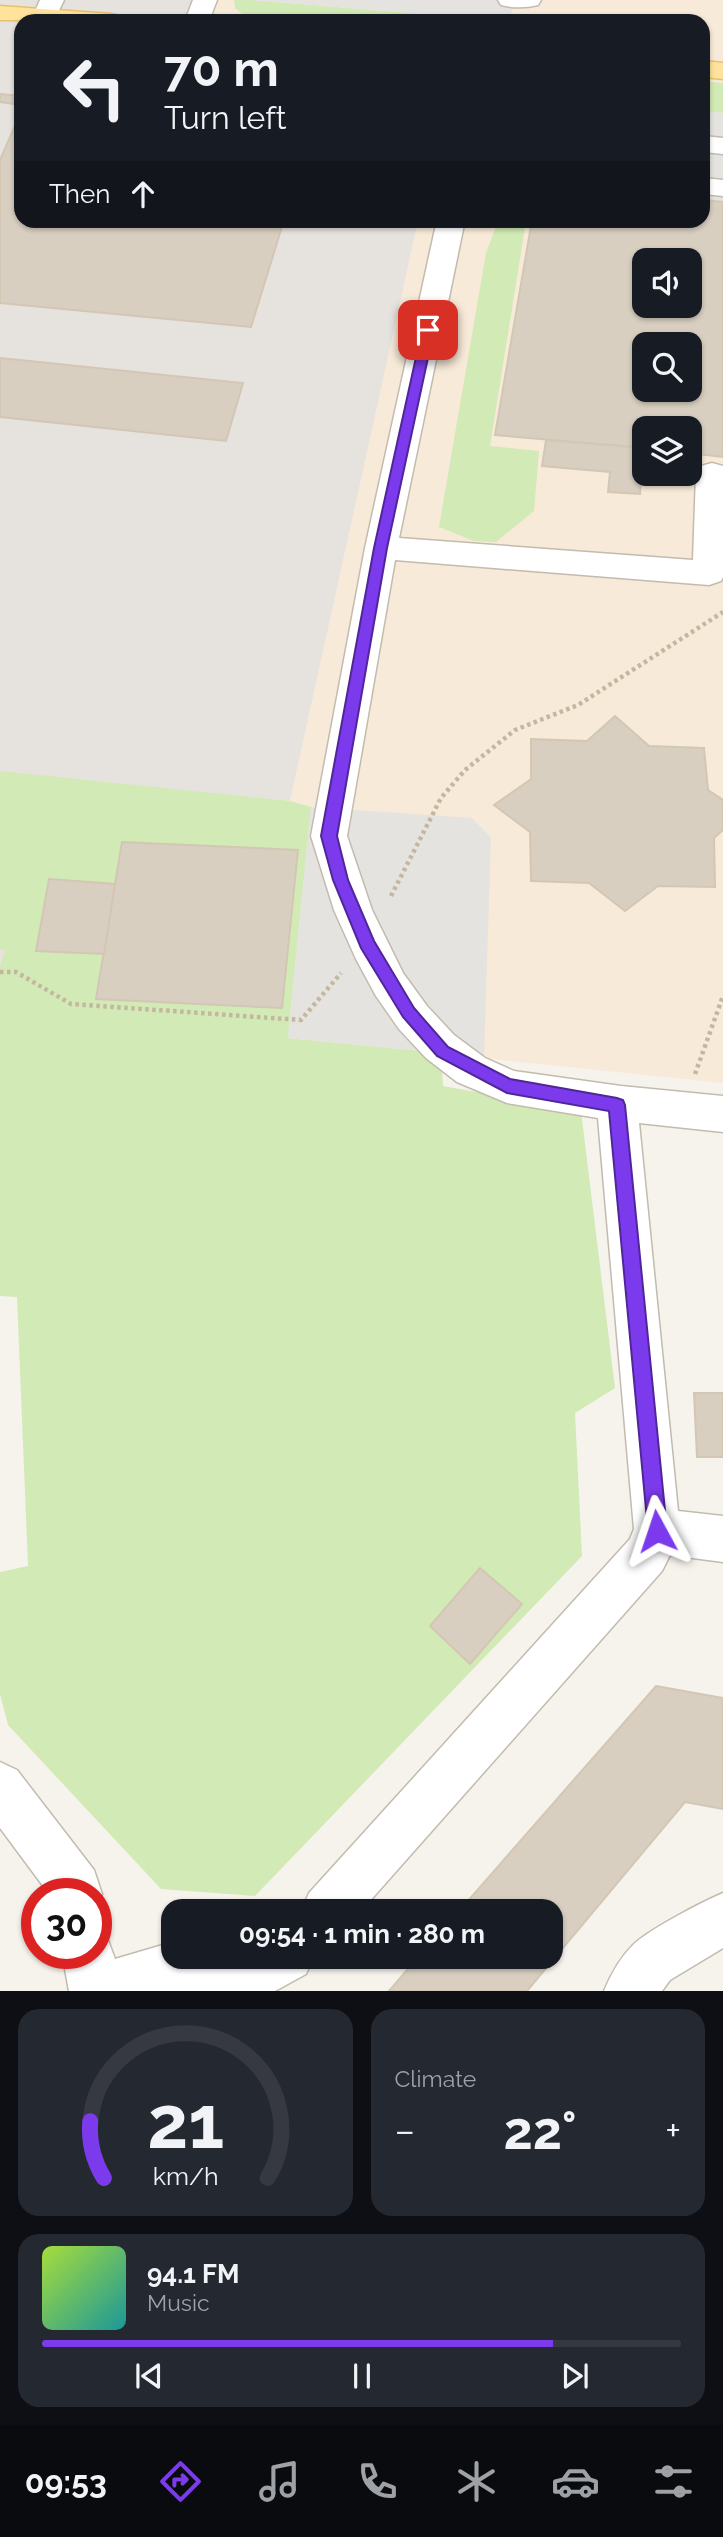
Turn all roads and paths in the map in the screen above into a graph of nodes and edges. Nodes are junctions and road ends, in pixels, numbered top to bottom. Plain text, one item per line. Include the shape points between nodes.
1 (48, 8) edge
2 (0, 13) edge
3 (77, 14) edge
4 (449, 228) edge
5 (712, 474) dead end
6 (381, 548) junction
7 (723, 996) edge
8 (617, 1105) junction
9 (681, 1110) junction
10 (723, 1114) edge
11 (657, 1531) junction
12 (723, 1539) edge
13 (0, 1787) edge
14 (68, 1878) edge
15 (338, 1899) edge
16 (723, 1919) edge
17 (92, 1969) edge
18 (273, 1973) edge
19 (98, 1991) edge
20 (630, 1991) edge

1 - 2 main road
1 - 3 main road
4 - 6 street
5 - 6 street via 709,573
6 - 8 street via 329,836 367,944 408,1013 443,1052 507,1086
7 - 9 path
8 - 9 street
8 - 11 street
9 - 10 street
11 - 12 street
11 - 15 street via 646,1555
13 - 14 street
16 - 20 street via 652,1962
17 - 19 street
18 - 19 street via 181,1967

